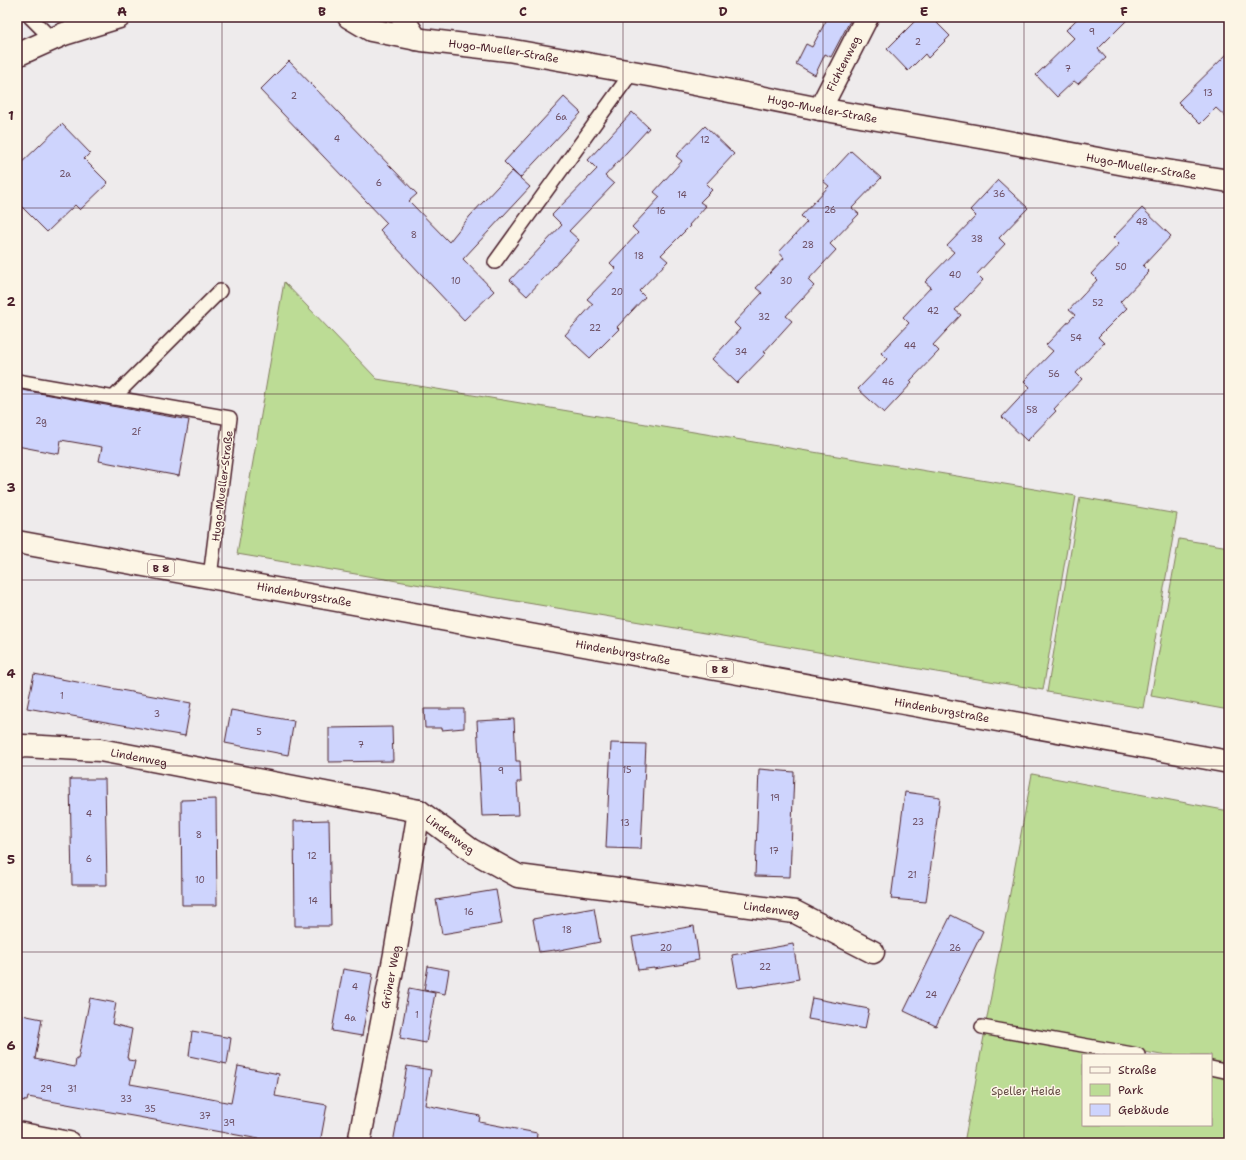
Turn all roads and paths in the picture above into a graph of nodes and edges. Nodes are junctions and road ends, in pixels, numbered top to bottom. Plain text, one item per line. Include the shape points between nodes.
1 (30, 17) edge
2 (119, 17) edge
3 (349, 17) edge
4 (402, 17) edge
5 (867, 17) edge
6 (52, 39) junction
7 (416, 39) junction
8 (17, 54) edge
9 (632, 72) junction
10 (820, 109) junction
11 (1229, 181) edge
12 (496, 262) dead end
13 (220, 291) dead end
14 (17, 381) edge
15 (113, 398) junction
16 (17, 542) edge
17 (210, 577) junction
18 (17, 748) edge
19 (1229, 762) edge
20 (419, 811) junction
21 (873, 952) dead end
22 (982, 1027) dead end
23 (1132, 1054) edge
24 (1212, 1068) edge
25 (1229, 1072) edge
26 (17, 1133) edge
27 (69, 1143) edge
28 (359, 1143) edge

1 - 6 lane
2 - 6 street
3 - 7 street, Hugo-Mueller-Straße via 371,30
4 - 7 street
5 - 10 street, Fichtenweg
6 - 8 street
7 - 9 street, Hugo-Mueller-Straße via 508,50
9 - 10 street, Hugo-Mueller-Straße
9 - 12 lane
10 - 11 street, Hugo-Mueller-Straße
13 - 15 lane
14 - 15 lane, Hugo-Mueller-Straße
15 - 17 lane, Hugo-Mueller-Straße via 230,418
16 - 17 street, Hindenburgstraße / B 8
17 - 19 street, Hindenburgstraße / B 8
18 - 20 street, Lindenweg via 23,746 100,750
20 - 21 street, Lindenweg via 471,850 518,876 794,912
20 - 28 street, Grüner Weg
22 - 23 lane
24 - 25 lane
26 - 27 street

